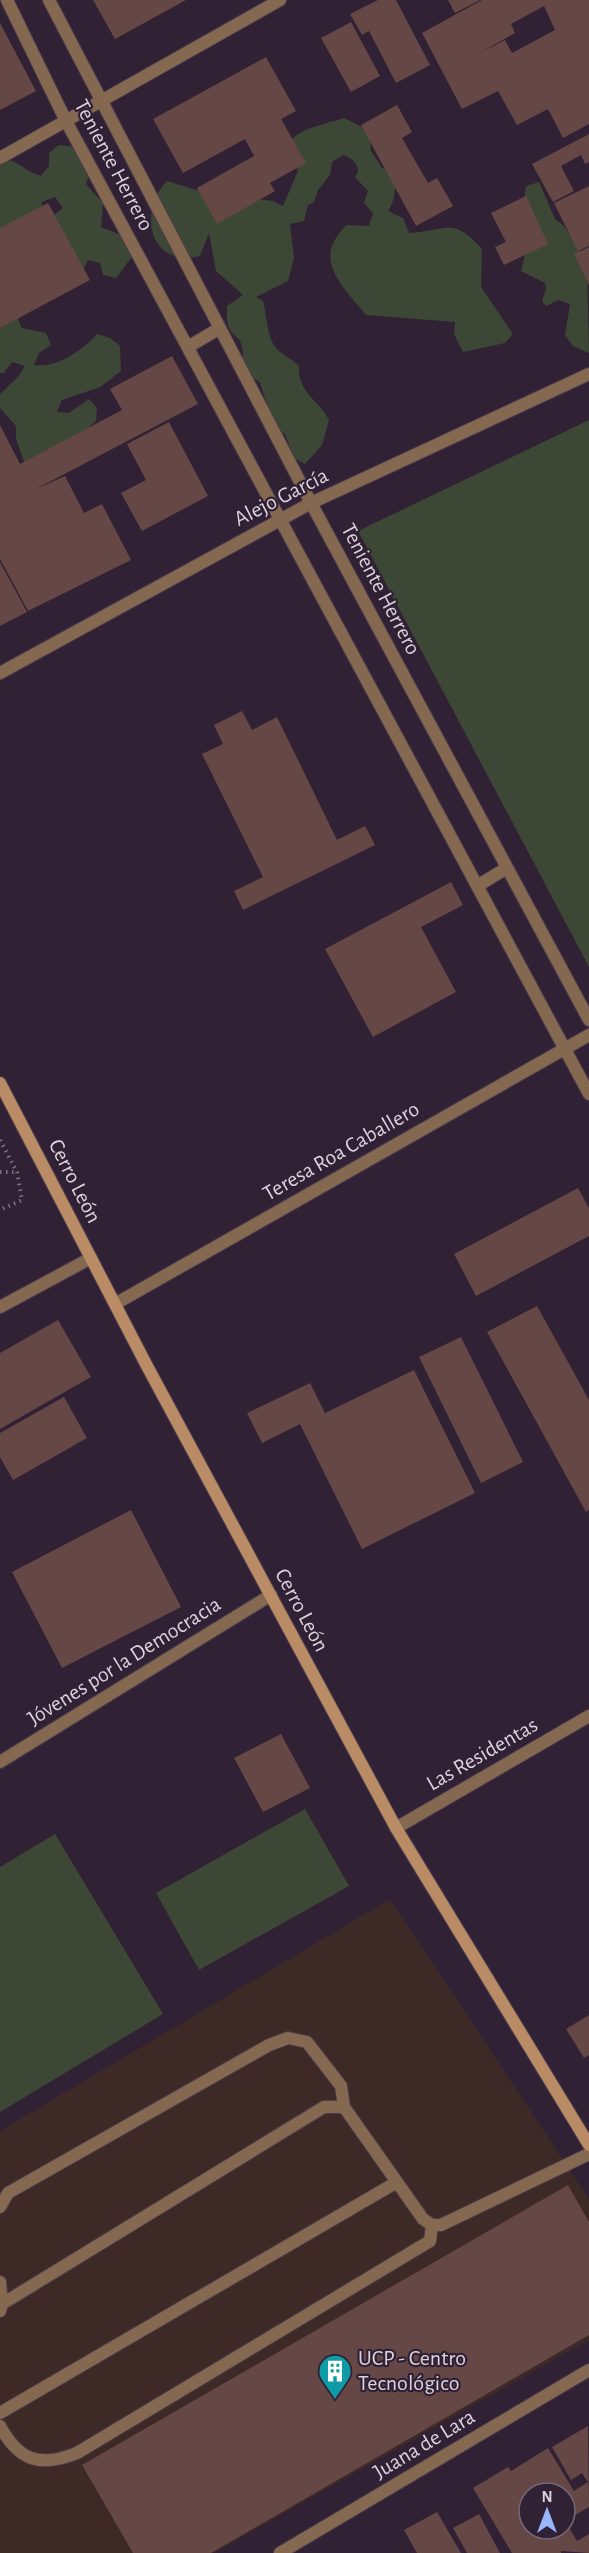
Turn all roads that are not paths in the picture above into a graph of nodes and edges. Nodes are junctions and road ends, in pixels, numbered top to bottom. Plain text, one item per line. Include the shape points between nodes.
1 (7, 0) edge
2 (49, 0) edge
3 (280, 0) edge
4 (101, 101) junction
5 (66, 121) junction
6 (0, 158) edge
7 (220, 328) junction
8 (188, 347) junction
9 (589, 374) edge
10 (311, 503) junction
11 (281, 520) junction
12 (0, 673) edge
13 (507, 868) junction
14 (477, 886) junction
15 (589, 1020) edge
16 (589, 1035) edge
17 (564, 1049) junction
18 (0, 1083) edge
19 (589, 1094) edge
20 (91, 1258) junction
21 (115, 1304) junction
22 (0, 1308) edge
23 (271, 1595) junction
24 (589, 1716) edge
25 (0, 1762) edge
26 (396, 1828) junction
27 (344, 2107) junction
28 (589, 2145) edge
29 (589, 2154) edge
30 (397, 2182) junction
31 (0, 2207) edge
32 (432, 2225) junction
33 (0, 2282) edge
34 (1, 2308) edge
35 (589, 2370) edge
36 (0, 2413) edge
37 (0, 2426) edge
38 (280, 2553) edge

1 - 5 street, Teniente Herrero
2 - 4 street, Teniente Herrero
3 - 4 street
4 - 5 street
4 - 7 street, Teniente Herrero
5 - 6 street
5 - 8 street, Teniente Herrero
7 - 8 street
7 - 10 street, Teniente Herrero
8 - 11 street, Teniente Herrero
9 - 10 street, Alejo García
10 - 11 street, Alejo García
10 - 13 street, Teniente Herrero
11 - 12 street, Alejo García
11 - 14 street, Teniente Herrero
13 - 14 street
13 - 15 street, Teniente Herrero
14 - 17 street, Teniente Herrero
16 - 17 street, Teresa Roa Caballero
17 - 19 street, Teniente Herrero
17 - 21 street, Teresa Roa Caballero
18 - 20 street, Cerro León
20 - 21 street, Cerro León
20 - 22 street
21 - 23 street, Cerro León
23 - 25 street, Jóvenes por la Democracia
23 - 26 street, Cerro León
24 - 26 street, Las Residentas
26 - 28 street, Cerro León
27 - 30 street
27 - 31 street via 341,2086 307,2042 288,2038 269,2045 8,2193
27 - 34 street via 324,2107
29 - 32 street via 441,2225
30 - 32 street via 423,2219
30 - 36 street
32 - 37 street via 430,2241 77,2453 60,2460 30,2460 9,2443
33 - 34 street
35 - 38 street, Juana de Lara

